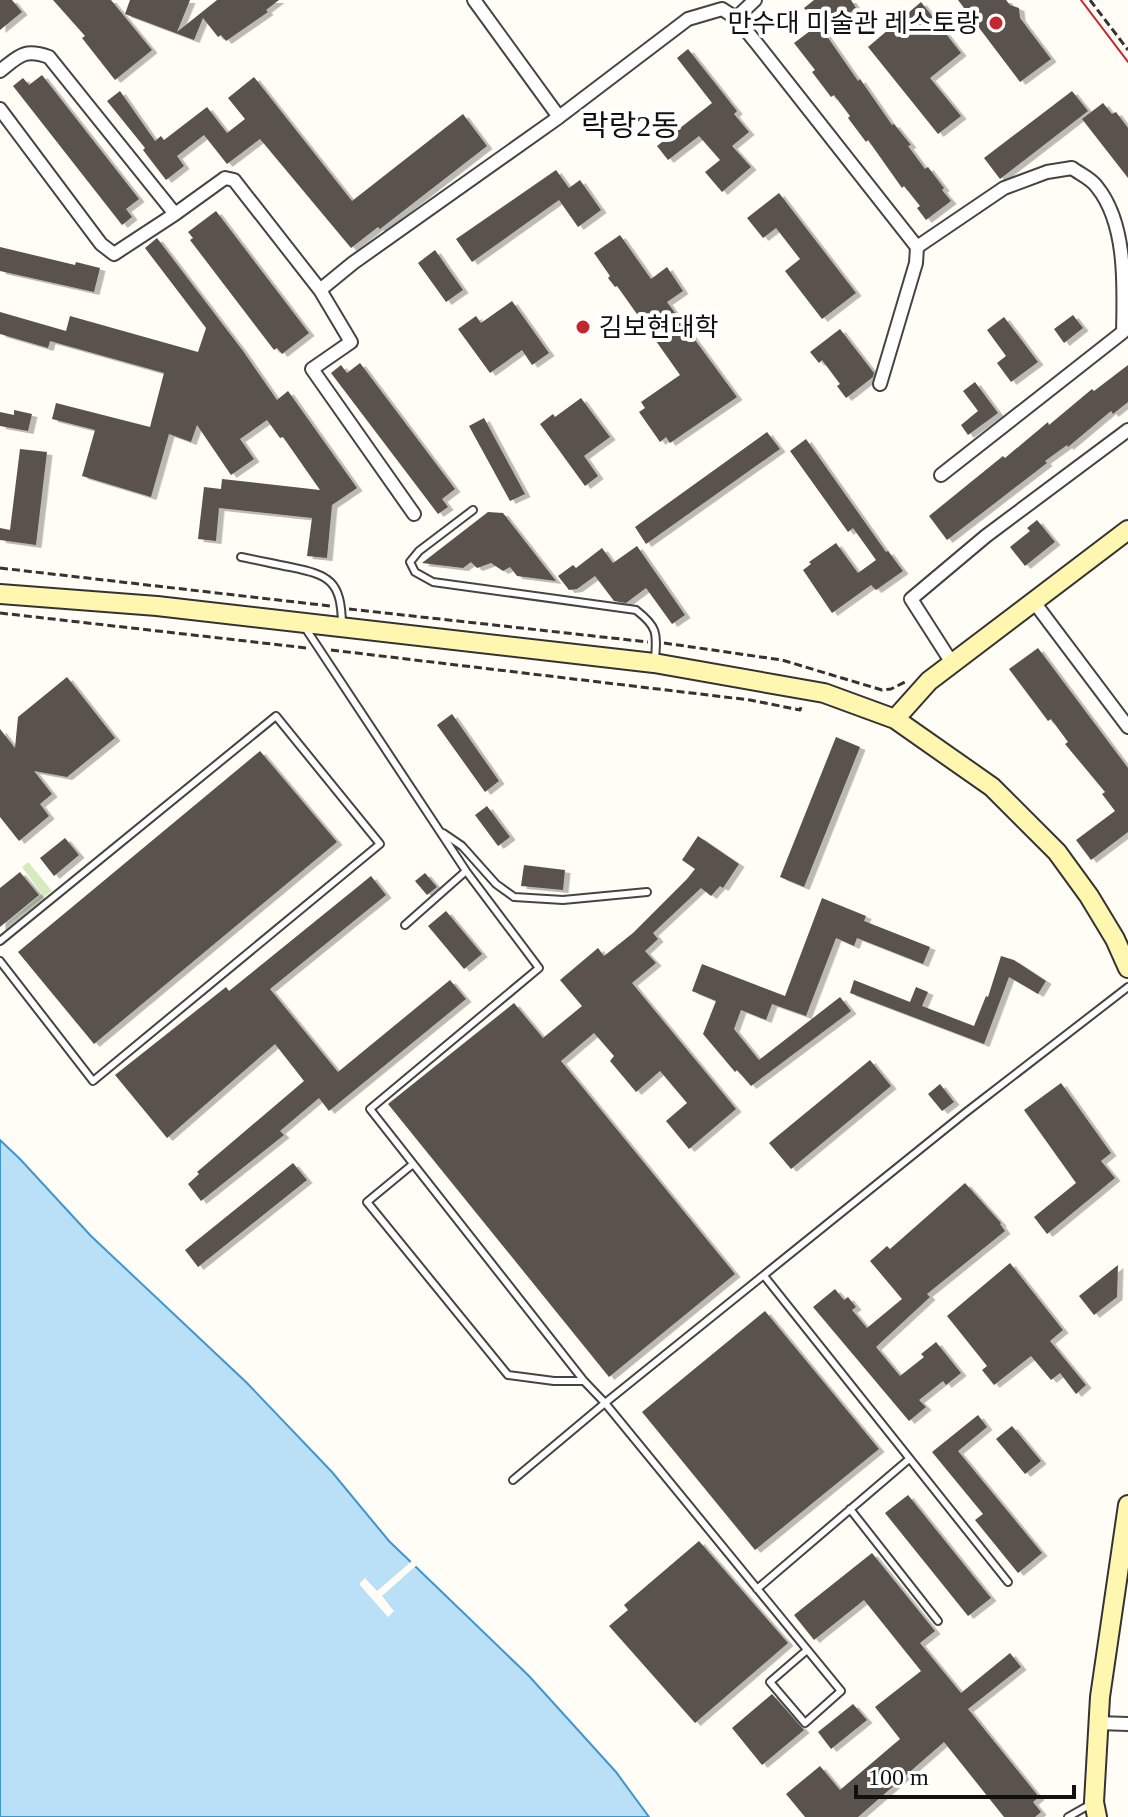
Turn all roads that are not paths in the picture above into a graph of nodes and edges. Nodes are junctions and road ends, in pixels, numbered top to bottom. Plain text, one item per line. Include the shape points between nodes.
1 (474, 0) edge
2 (755, 0) edge
3 (736, 18) junction
4 (0, 71) edge
5 (0, 109) edge
6 (559, 117) junction
7 (175, 214) junction
8 (917, 247) junction
9 (320, 290) junction
10 (880, 384) dead end
11 (1128, 430) edge
12 (941, 475) dead end
13 (473, 510) dead end
14 (414, 514) dead end
15 (1128, 530) edge
16 (241, 557) dead end
17 (0, 594) edge
18 (1034, 602) junction
19 (302, 623) junction
20 (342, 628) junction
21 (654, 663) junction
22 (952, 663) junction
23 (895, 719) junction
24 (1128, 727) edge
25 (440, 832) junction
26 (466, 871) junction
27 (647, 892) dead end
28 (405, 925) dead end
29 (0, 941) edge
30 (0, 961) edge
31 (1128, 968) edge
32 (1128, 987) edge
33 (413, 1164) junction
34 (765, 1277) junction
35 (584, 1381) junction
36 (605, 1403) junction
37 (908, 1460) junction
38 (513, 1480) dead end
39 (1128, 1505) edge
40 (850, 1509) junction
41 (1008, 1582) dead end
42 (757, 1589) junction
43 (938, 1621) dead end
44 (807, 1650) junction
45 (1098, 1723) junction
46 (1128, 1724) edge
47 (1095, 1809) edge
48 (1068, 1817) edge

1 - 6 street
2 - 3 street
3 - 6 street via 722,9 688,19
3 - 8 street
4 - 7 street via 22,53 49,57
5 - 7 street via 101,244 114,254
6 - 9 street
7 - 9 street via 225,178 234,180
8 - 10 street
8 - 12 street via 1004,188 1072,168 1097,185 1112,215 1124,268 1123,332
9 - 14 street via 351,342 312,369
11 - 22 street via 911,599
13 - 21 lane via 419,551 410,562 415,572 433,582 636,610 652,623
15 - 18 main road
16 - 20 lane via 320,573 339,597
17 - 19 main road
18 - 22 main road
18 - 24 street
19 - 20 main road
19 - 25 lane
20 - 21 main road
21 - 23 main road via 824,693
22 - 23 main road
23 - 31 main road via 992,787 1057,852 1102,917
25 - 26 lane
25 - 27 lane via 462,846 514,897 563,900
26 - 28 lane
26 - 33 lane via 539,968 370,1109
29 - 30 lane via 276,716 380,844 93,1081
32 - 34 lane
33 - 35 lane
33 - 35 lane via 367,1202 508,1375
34 - 36 lane
34 - 37 lane
35 - 36 lane
36 - 38 lane
36 - 42 lane
37 - 40 lane
37 - 41 lane
39 - 45 main road
40 - 42 lane
40 - 43 lane
42 - 44 lane
44 - 44 lane via 841,1691 805,1723 770,1682
45 - 46 street
45 - 47 main road
47 - 48 lane

